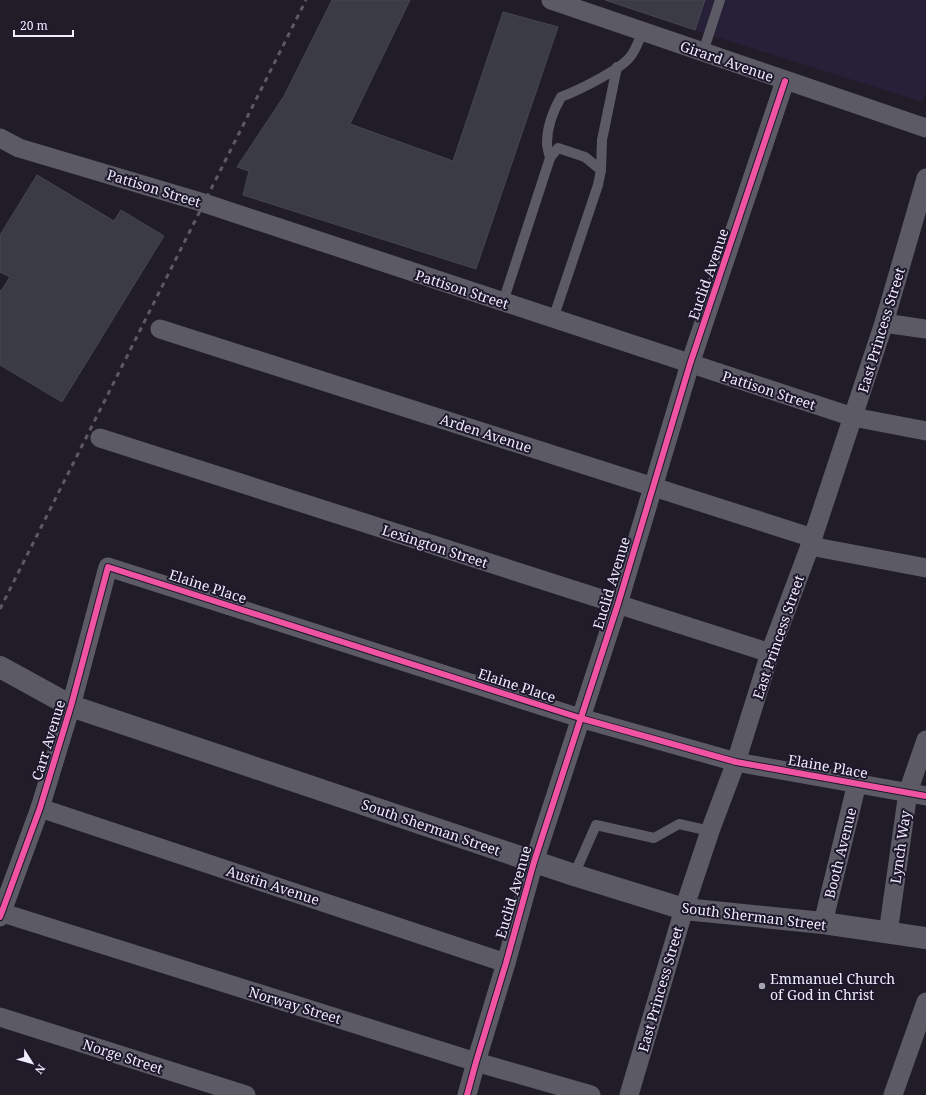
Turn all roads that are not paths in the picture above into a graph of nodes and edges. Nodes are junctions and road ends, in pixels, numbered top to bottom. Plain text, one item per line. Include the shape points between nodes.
1 (551, 0) edge
2 (720, 0) edge
3 (642, 32) junction
4 (703, 52) junction
5 (617, 67) junction
6 (785, 81) junction
7 (926, 128) edge
8 (0, 138) edge
9 (550, 158) junction
10 (601, 170) junction
11 (926, 178) edge
12 (502, 302) junction
13 (553, 319) junction
14 (884, 323) junction
15 (160, 329) dead end
16 (926, 329) edge
17 (690, 364) junction
18 (853, 417) junction
19 (926, 431) edge
20 (100, 438) dead end
21 (653, 486) junction
22 (812, 542) junction
23 (108, 567) joint
24 (926, 568) edge
25 (618, 604) junction
26 (770, 653) junction
27 (0, 667) edge
28 (70, 706) junction
29 (580, 718) junction
30 (926, 740) edge
31 (736, 762) junction
32 (857, 783) junction
33 (908, 792) junction
34 (926, 796) edge
35 (40, 808) junction
36 (710, 832) junction
37 (534, 862) junction
38 (574, 875) junction
39 (684, 909) junction
40 (0, 914) edge
41 (823, 923) junction
42 (888, 933) junction
43 (926, 938) edge
44 (506, 963) junction
45 (926, 1002) edge
46 (0, 1017) edge
47 (476, 1062) junction
48 (246, 1095) edge
49 (468, 1095) edge
50 (591, 1095) edge
51 (629, 1095) edge
52 (894, 1095) edge

1 - 3 street, Girard Avenue
2 - 4 lane
3 - 4 street, Girard Avenue
3 - 5 lane via 630,57
4 - 6 street, Girard Avenue
5 - 9 lane via 577,91 560,97 548,131 546,144
5 - 10 lane via 602,140
6 - 7 street, Girard Avenue
6 - 17 street, Euclid Avenue
8 - 12 street, Pattison Street via 19,148 204,203
9 - 10 lane via 558,148 585,157
9 - 12 lane
10 - 13 lane
11 - 14 street, East Princess Street
12 - 13 street, Pattison Street
13 - 17 street, Pattison Street
14 - 16 street
14 - 18 street, East Princess Street
15 - 21 street, Arden Avenue
17 - 18 street, Pattison Street
17 - 21 street, Euclid Avenue
18 - 19 street, Pattison Street
18 - 22 street, East Princess Street
20 - 25 street, Lexington Street
21 - 22 street, Arden Avenue
21 - 25 street, Euclid Avenue
22 - 24 street, Arden Avenue
22 - 26 street, East Princess Street
23 - 28 street, Carr Avenue
23 - 29 street, Elaine Place
25 - 26 street, Lexington Street
25 - 29 street, Euclid Avenue
26 - 31 street, East Princess Street
27 - 28 main road, South Sherman Street
28 - 35 street, Carr Avenue
28 - 37 main road, South Sherman Street
29 - 31 street, Elaine Place
29 - 37 street, Euclid Avenue
30 - 33 street, Lynch Way
31 - 32 street, Elaine Place
31 - 36 street, East Princess Street
32 - 33 street, Elaine Place
32 - 41 street, Booth Avenue
33 - 34 street, Elaine Place
33 - 42 street, Lynch Way
35 - 40 street, Carr Avenue
35 - 44 street, Austin Avenue
36 - 38 lane via 680,824 654,838 596,825
36 - 39 street, East Princess Street
37 - 38 main road, South Sherman Street
37 - 44 street, Euclid Avenue
38 - 39 main road, South Sherman Street
39 - 41 main road, South Sherman Street
39 - 51 street, East Princess Street
40 - 47 street, Norway Street
41 - 42 main road, South Sherman Street
42 - 43 main road, South Sherman Street
44 - 47 street, Euclid Avenue
45 - 52 street
46 - 48 street, Norge Street
47 - 49 street, Euclid Avenue
47 - 50 street, Norway Street

